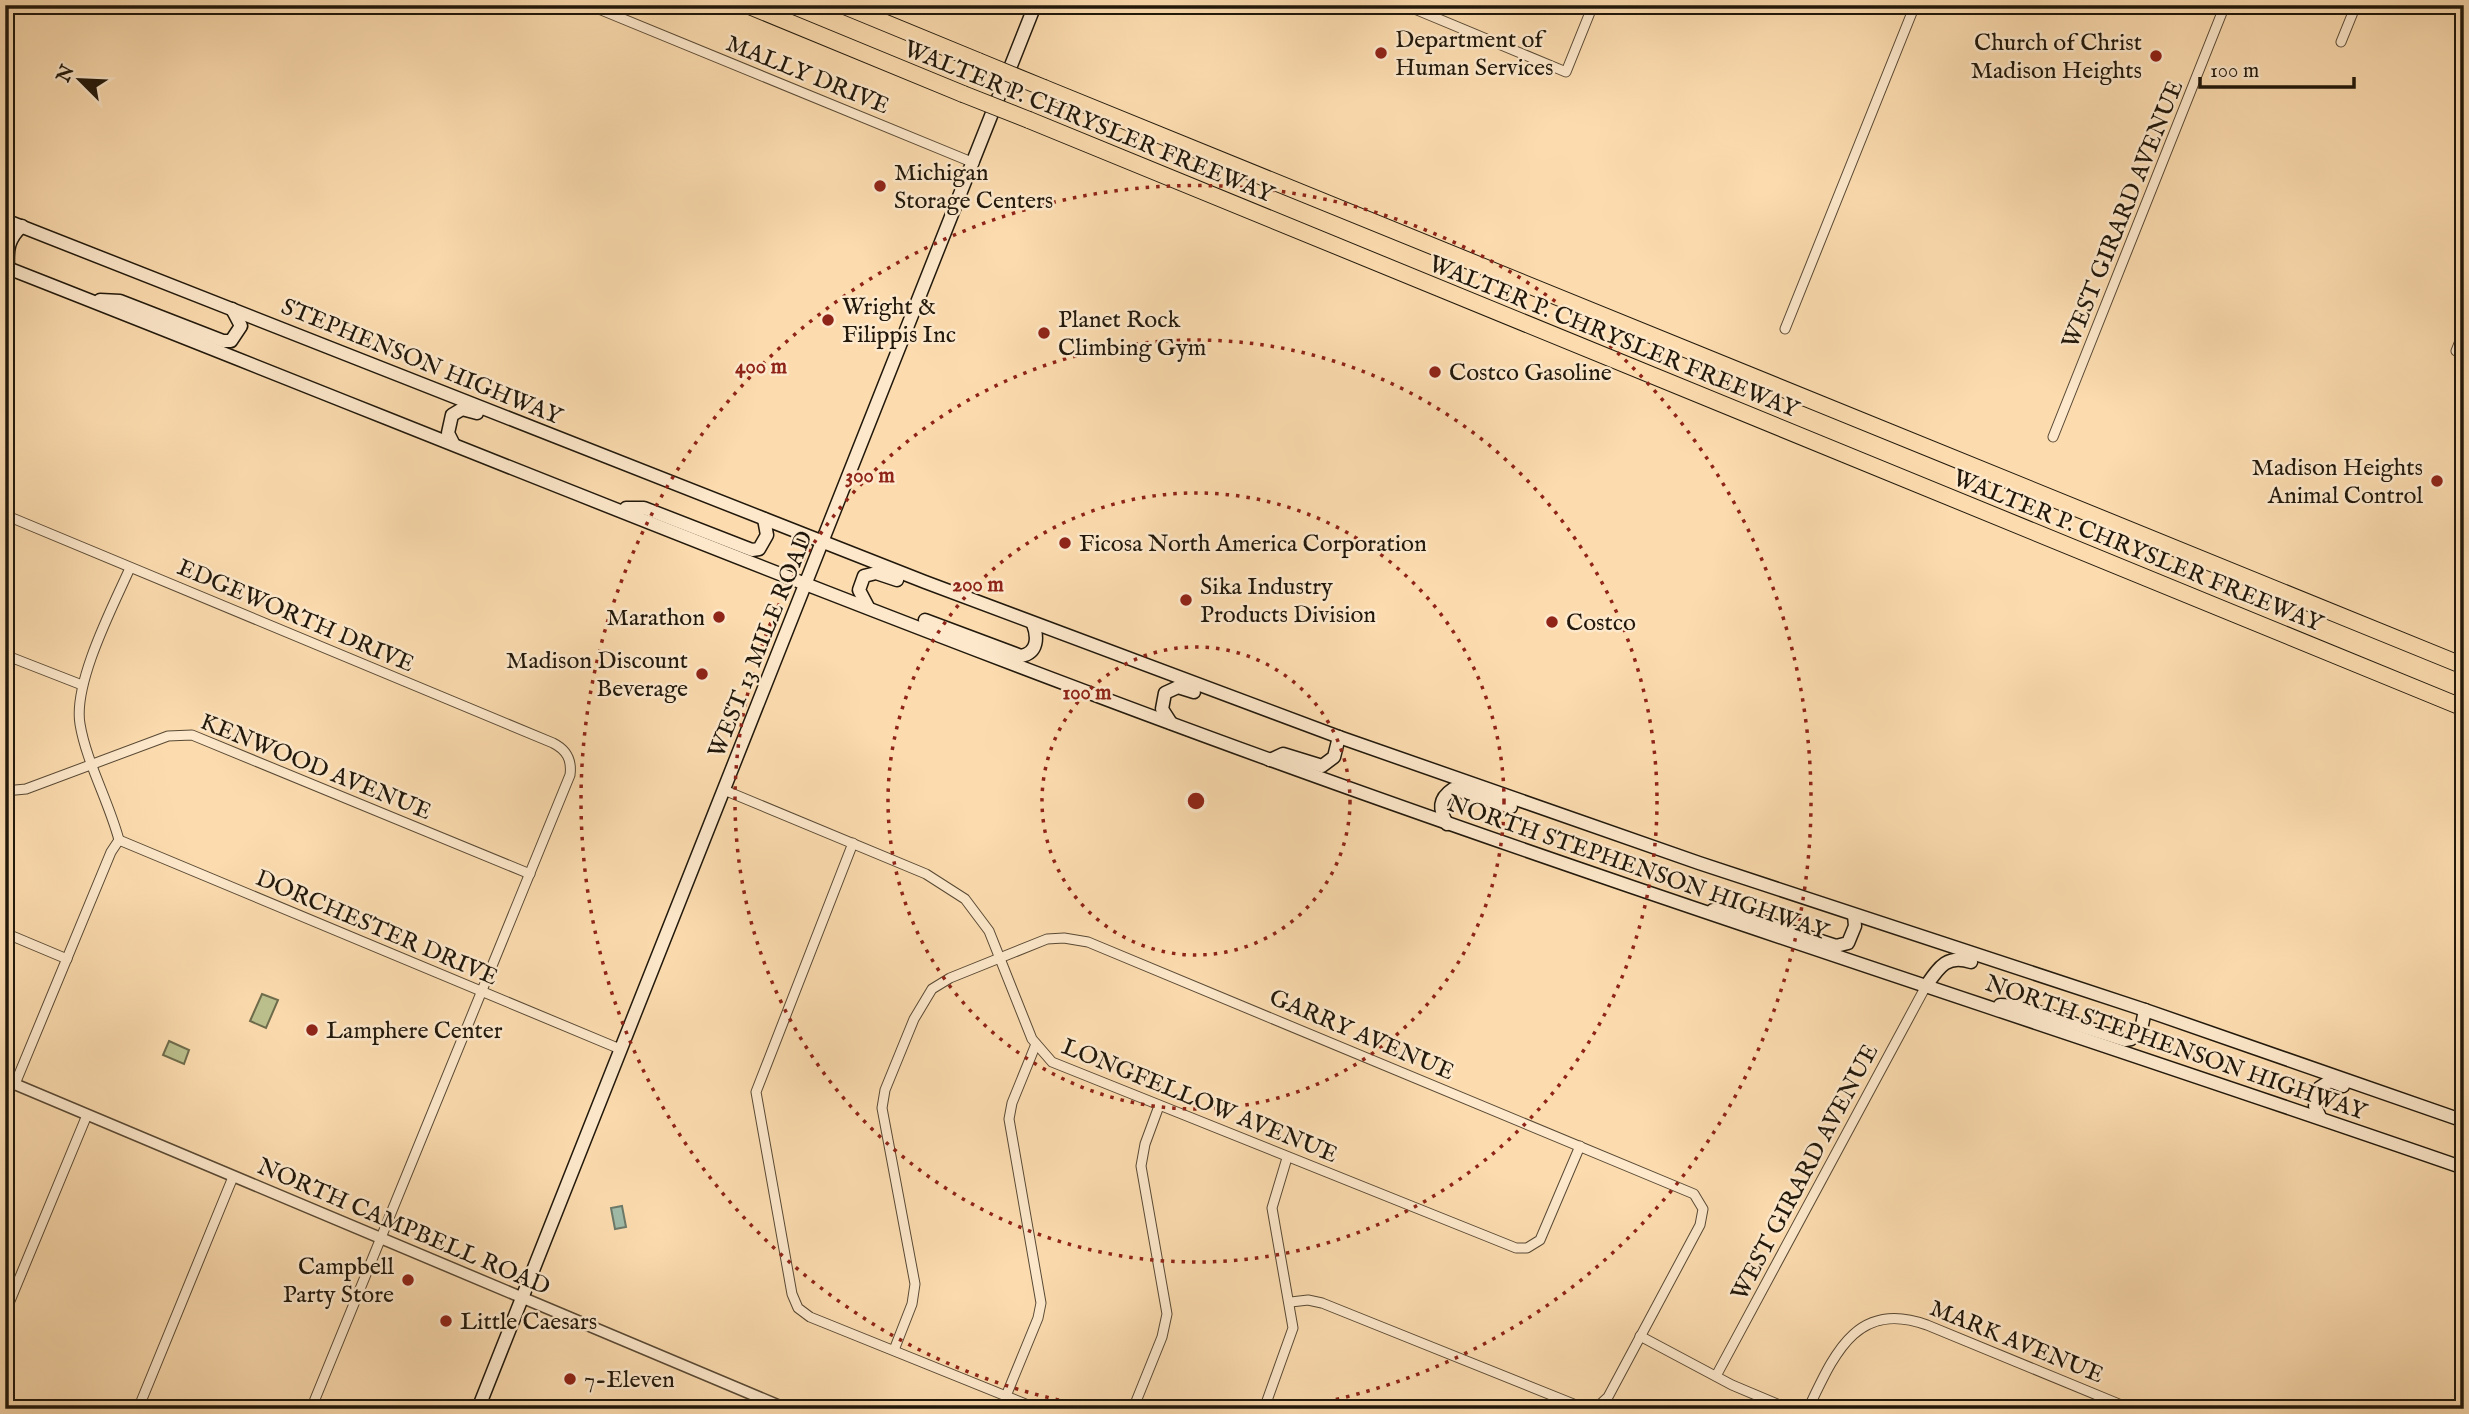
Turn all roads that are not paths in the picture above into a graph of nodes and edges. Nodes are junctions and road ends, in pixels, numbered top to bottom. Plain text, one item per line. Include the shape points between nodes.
1 (589, 5) edge
2 (747, 5) edge
3 (842, 5) edge
4 (1035, 5) edge
5 (1405, 5) edge
6 (1593, 5) edge
7 (1915, 5) edge
8 (2225, 5) edge
9 (2356, 5) edge
10 (2341, 42) dead end
11 (974, 163) junction
12 (5, 220) edge
13 (22, 226) junction
14 (7, 267) edge
15 (86, 299) junction
16 (232, 309) junction
17 (1785, 330) dead end
18 (2464, 331) edge
19 (2464, 354) edge
20 (2053, 437) dead end
21 (453, 443) junction
22 (652, 475) junction
23 (619, 509) junction
24 (5, 515) edge
25 (764, 519) junction
26 (824, 542) junction
27 (130, 568) junction
28 (807, 583) junction
29 (868, 607) junction
30 (1004, 612) junction
31 (906, 621) junction
32 (1033, 624) junction
33 (5, 655) edge
34 (2464, 666) edge
35 (82, 685) junction
36 (1228, 695) junction
37 (2464, 708) edge
38 (1172, 724) junction
39 (1339, 737) junction
40 (1270, 760) junction
41 (94, 764) junction
42 (724, 790) junction
43 (5, 792) edge
44 (1582, 823) junction
45 (1447, 824) junction
46 (119, 840) junction
47 (853, 843) junction
48 (530, 874) junction
49 (1696, 909) junction
50 (1854, 915) junction
51 (5, 933) edge
52 (1000, 958) junction
53 (66, 959) junction
54 (1926, 986) junction
55 (2082, 989) junction
56 (483, 993) junction
57 (1985, 1005) junction
58 (2145, 1010) junction
59 (1035, 1044) junction
60 (620, 1049) junction
61 (10, 1082) edge
62 (1159, 1107) junction
63 (87, 1115) junction
64 (2320, 1117) junction
65 (2464, 1121) edge
66 (1580, 1146) junction
67 (1287, 1158) junction
68 (2464, 1168) edge
69 (233, 1177) junction
70 (382, 1238) junction
71 (523, 1298) junction
72 (1291, 1302) junction
73 (5, 1313) edge
74 (1640, 1336) junction
75 (894, 1350) junction
76 (1716, 1376) junction
77 (1006, 1396) junction
78 (138, 1409) edge
79 (311, 1409) edge
80 (478, 1409) edge
81 (787, 1409) edge
82 (1038, 1409) edge
83 (1133, 1409) edge
84 (1264, 1409) edge
85 (1586, 1409) edge
86 (1595, 1409) edge
87 (1789, 1409) edge
88 (1808, 1409) edge
89 (2130, 1409) edge

1 - 11 street, MALLY DRIVE
2 - 37 highway, WALTER P. CHRYSLER FREEWAY, bridge
3 - 34 highway, WALTER P. CHRYSLER FREEWAY, bridge
4 - 11 main road, WEST 13 MILE ROAD
5 - 6 street via 1566,72
7 - 17 street
8 - 20 street, WEST GIRARD AVENUE
9 - 10 street
11 - 26 main road, WEST 13 MILE ROAD
12 - 13 main road, STEPHENSON HIGHWAY
13 - 14 main road via 7,246
13 - 16 main road, STEPHENSON HIGHWAY
14 - 15 main road
15 - 16 main road via 120,301 223,341 231,341 241,326
15 - 21 main road
16 - 22 main road, STEPHENSON HIGHWAY
18 - 19 street via 2456,351
21 - 22 main road via 448,433 450,419 456,411 469,410 620,469
21 - 23 main road
22 - 25 main road, STEPHENSON HIGHWAY
23 - 25 main road via 644,508 752,550 759,549 767,536
23 - 28 main road
24 - 27 street, EDGEWORTH DRIVE
25 - 26 main road, STEPHENSON HIGHWAY
26 - 28 main road, WEST 13 MILE ROAD
26 - 30 main road, NORTH STEPHENSON HIGHWAY
27 - 35 street
27 - 48 street, EDGEWORTH DRIVE via 553,743 568,755 570,775
28 - 29 main road, NORTH STEPHENSON HIGHWAY
28 - 42 main road, WEST 13 MILE ROAD
29 - 30 main road via 859,590 864,576 872,572 965,607
29 - 31 main road, NORTH STEPHENSON HIGHWAY
30 - 32 main road, NORTH STEPHENSON HIGHWAY
31 - 32 main road via 925,620 1021,656 1034,647 1037,633
31 - 38 main road, NORTH STEPHENSON HIGHWAY
32 - 36 main road, NORTH STEPHENSON HIGHWAY
33 - 35 street
35 - 41 street via 80,724
36 - 38 main road via 1169,689 1161,705
36 - 39 main road, NORTH STEPHENSON HIGHWAY
38 - 40 main road, NORTH STEPHENSON HIGHWAY
39 - 40 main road via 1328,764 1318,766 1283,754
39 - 44 main road, NORTH STEPHENSON HIGHWAY
40 - 45 main road, NORTH STEPHENSON HIGHWAY
41 - 43 street, KENWOOD AVENUE
41 - 46 street
41 - 48 street, KENWOOD AVENUE via 168,736 198,736
42 - 47 street, LONGFELLOW AVENUE
42 - 60 main road, WEST 13 MILE ROAD
44 - 45 main road via 1553,821 1453,789 1441,802
44 - 50 main road, NORTH STEPHENSON HIGHWAY
45 - 49 main road, NORTH STEPHENSON HIGHWAY
46 - 53 street
46 - 56 street, DORCHESTER DRIVE
47 - 52 street, LONGFELLOW AVENUE via 926,874 965,899 989,930
47 - 75 street via 760,1075 755,1101 795,1302 810,1317
48 - 56 street
49 - 50 main road via 1730,911 1836,946 1848,943 1853,935
49 - 54 main road, NORTH STEPHENSON HIGHWAY
50 - 55 main road, NORTH STEPHENSON HIGHWAY
51 - 53 street
52 - 59 street, LONGFELLOW AVENUE
52 - 66 street, GARRY AVENUE via 1047,939 1088,942
52 - 75 street, GARRY AVENUE via 943,981 926,995 882,1100 915,1284
53 - 61 street
54 - 55 main road via 1939,967 1957,957 2055,989
54 - 57 main road, NORTH STEPHENSON HIGHWAY
54 - 76 street, WEST GIRARD AVENUE
55 - 58 main road, NORTH STEPHENSON HIGHWAY
56 - 60 street, DORCHESTER DRIVE
56 - 70 street
57 - 58 main road via 2019,1006 2125,1040 2137,1035
57 - 64 main road, NORTH STEPHENSON HIGHWAY
58 - 65 main road, NORTH STEPHENSON HIGHWAY
59 - 62 street, LONGFELLOW AVENUE via 1052,1062
59 - 77 street via 1009,1119 1041,1303
60 - 71 main road, WEST 13 MILE ROAD
61 - 63 street, NORTH CAMPBELL ROAD
62 - 67 street, LONGFELLOW AVENUE
62 - 83 street via 1141,1166 1167,1314
63 - 69 street, NORTH CAMPBELL ROAD
63 - 73 street
64 - 65 main road via 2315,1097 2330,1081 2435,1118
64 - 68 main road, NORTH STEPHENSON HIGHWAY
66 - 67 street, LONGFELLOW AVENUE via 1540,1240 1522,1249
66 - 74 street, GARRY AVENUE via 1687,1190 1702,1203 1700,1225
67 - 72 street via 1272,1208
69 - 70 street, NORTH CAMPBELL ROAD
69 - 78 street
70 - 71 street, NORTH CAMPBELL ROAD
70 - 79 street
71 - 80 main road, WEST 13 MILE ROAD
71 - 81 street, NORTH CAMPBELL ROAD
72 - 84 street via 1292,1335
72 - 85 street via 1322,1303
74 - 76 street
74 - 86 street via 1605,1402
75 - 77 street
76 - 87 street
77 - 82 street
88 - 89 street, MARK AVENUE via 1845,1340 1859,1328 1895,1317 1936,1328

